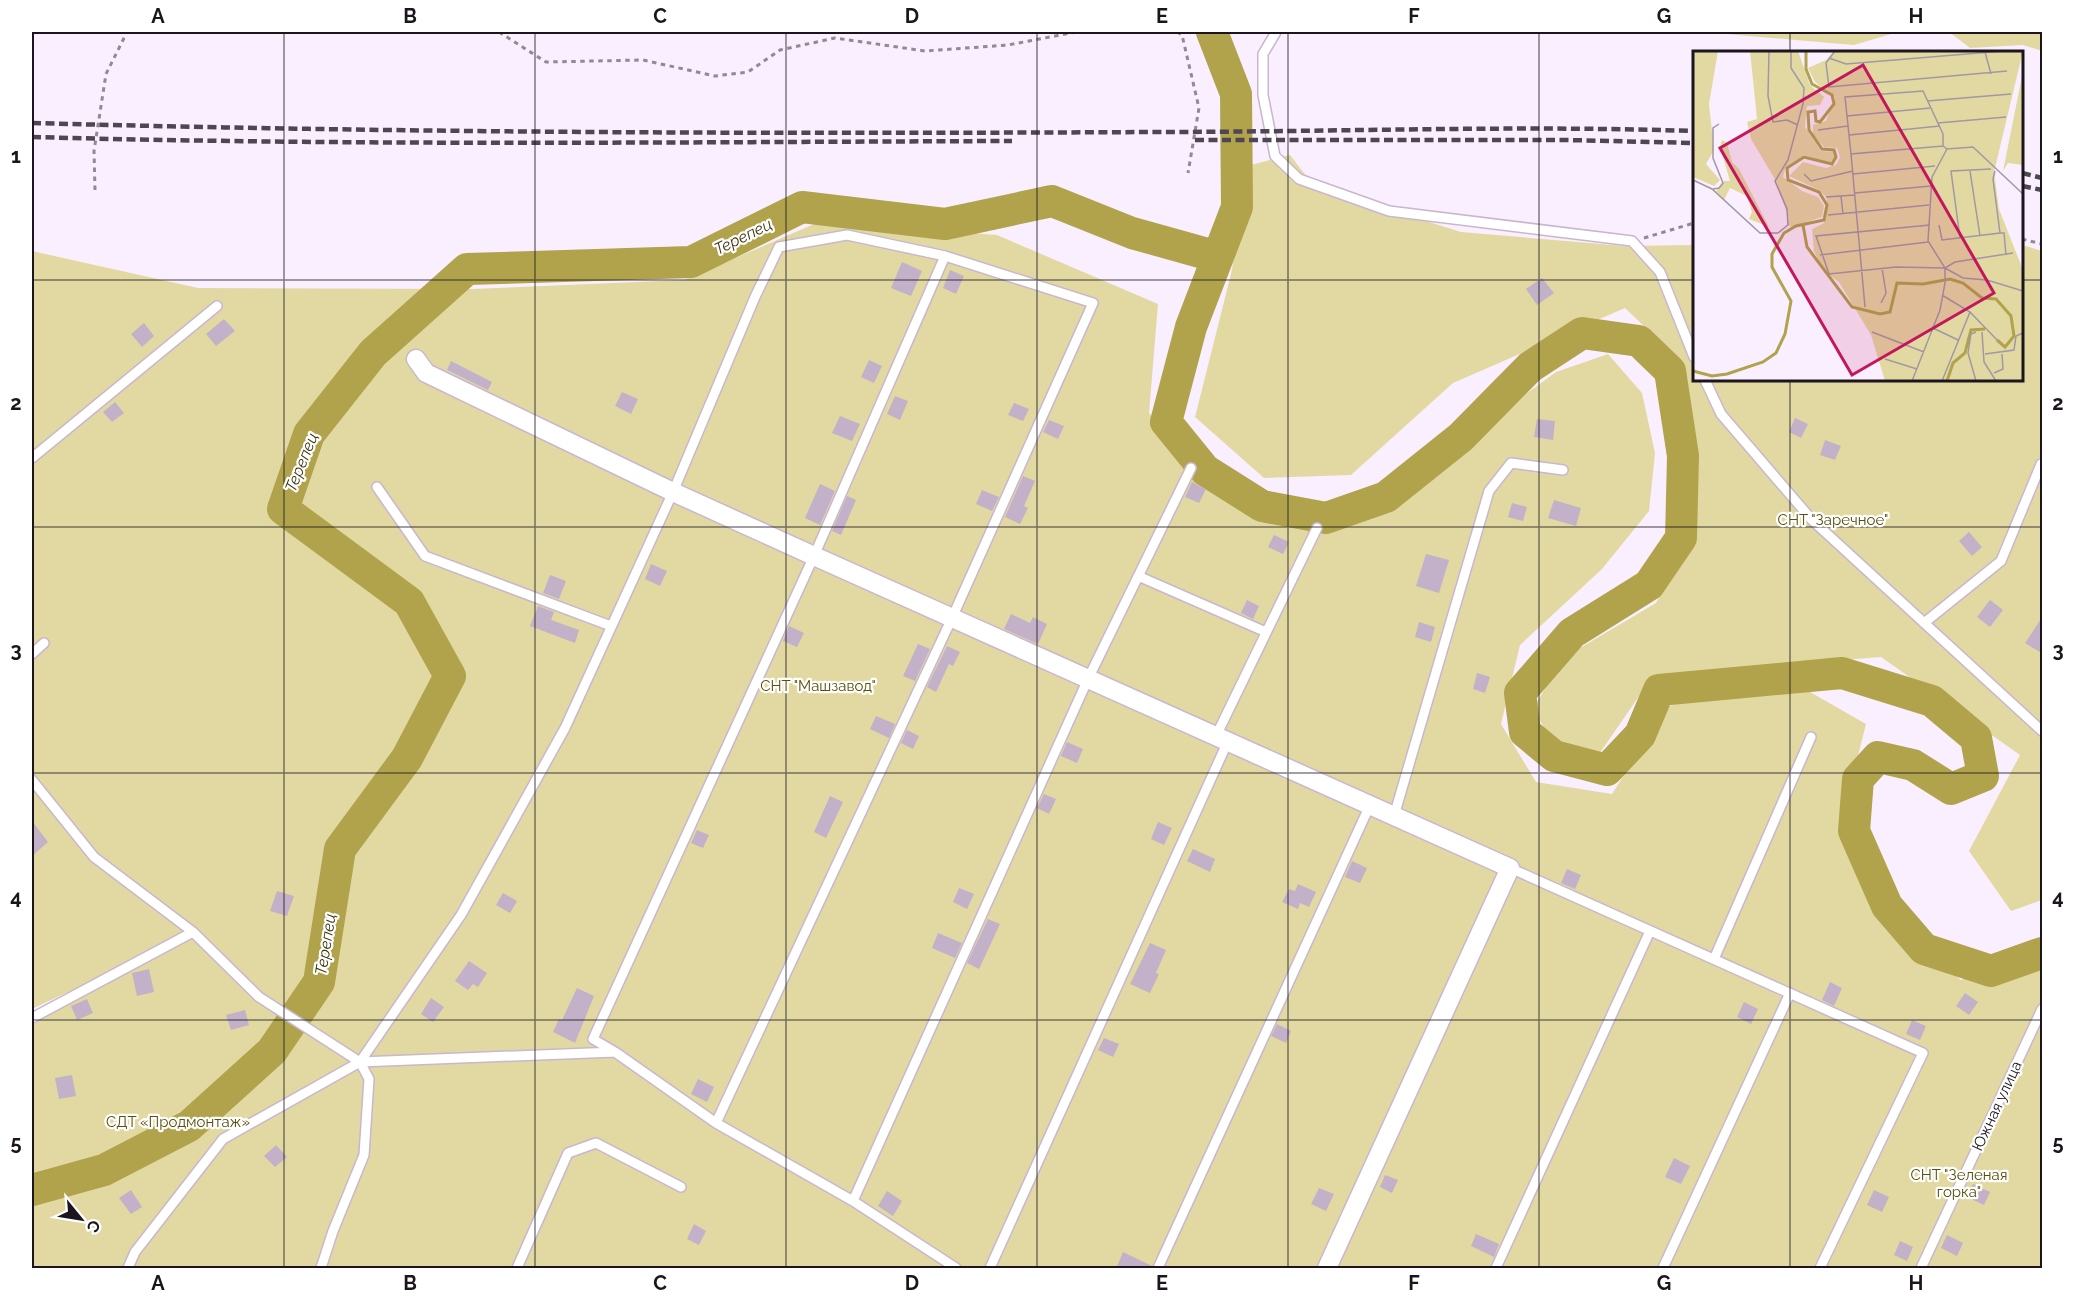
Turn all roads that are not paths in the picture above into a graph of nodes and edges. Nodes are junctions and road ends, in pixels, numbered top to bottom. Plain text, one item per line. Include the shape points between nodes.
1 (1276, 32) edge
2 (945, 256) junction
3 (217, 306) dead end
4 (1693, 352) edge
5 (416, 359) dead end
6 (1705, 381) edge
7 (32, 458) edge
8 (2043, 465) edge
9 (1191, 468) dead end
10 (1563, 470) dead end
11 (377, 487) dead end
12 (673, 492) junction
13 (1317, 528) dead end
14 (814, 556) junction
15 (1138, 576) junction
16 (952, 618) junction
17 (1924, 624) junction
18 (611, 626) junction
19 (1266, 632) junction
20 (44, 643) dead end
21 (32, 654) edge
22 (1088, 679) junction
23 (2043, 731) edge
24 (1811, 737) dead end
25 (1222, 739) junction
26 (32, 780) edge
27 (1371, 805) junction
28 (1394, 816) junction
29 (1510, 868) junction
30 (1650, 931) junction
31 (193, 932) junction
32 (1714, 959) junction
33 (1790, 993) junction
34 (2043, 1009) edge
35 (32, 1018) edge
36 (615, 1052) junction
37 (360, 1062) junction
38 (716, 1123) junction
39 (681, 1187) dead end
40 (853, 1201) junction
41 (128, 1269) edge
42 (321, 1269) edge
43 (517, 1269) edge
44 (956, 1269) edge
45 (990, 1269) edge
46 (1158, 1269) edge
47 (1327, 1269) edge
48 (1496, 1269) edge
49 (1663, 1269) edge
50 (1820, 1269) edge
51 (1921, 1269) edge

1 - 4 lane via 1263,54 1263,96 1275,156 1299,179 1389,211 1632,242 1660,272
2 - 12 lane via 847,235 779,247
2 - 14 lane
2 - 16 lane via 1093,303
3 - 7 lane
5 - 12 street via 426,373
6 - 17 lane via 1721,414 1812,520
8 - 17 lane via 2001,561
9 - 15 lane
10 - 28 lane via 1511,463 1489,491
11 - 18 lane via 425,556
12 - 14 street
12 - 18 lane
13 - 19 lane
14 - 16 street
14 - 36 lane via 593,1039
15 - 19 lane
15 - 22 lane
16 - 22 street
16 - 38 lane
17 - 23 lane
18 - 37 lane via 565,728 461,915
19 - 25 lane
20 - 21 lane
22 - 25 street
22 - 40 lane
24 - 32 lane
25 - 27 street
25 - 45 lane
26 - 31 lane via 94,857
27 - 28 street
27 - 46 lane
28 - 29 street
29 - 30 lane
29 - 47 street
30 - 32 lane
30 - 48 lane
31 - 35 lane
31 - 37 lane via 259,997
32 - 33 lane
33 - 49 lane
33 - 50 lane via 1923,1053
34 - 51 lane, Южная улица
36 - 37 lane
36 - 38 lane
37 - 41 lane via 223,1139 135,1252
37 - 42 lane via 369,1079 364,1155
38 - 40 lane
39 - 43 lane via 596,1143 568,1154
40 - 44 lane

